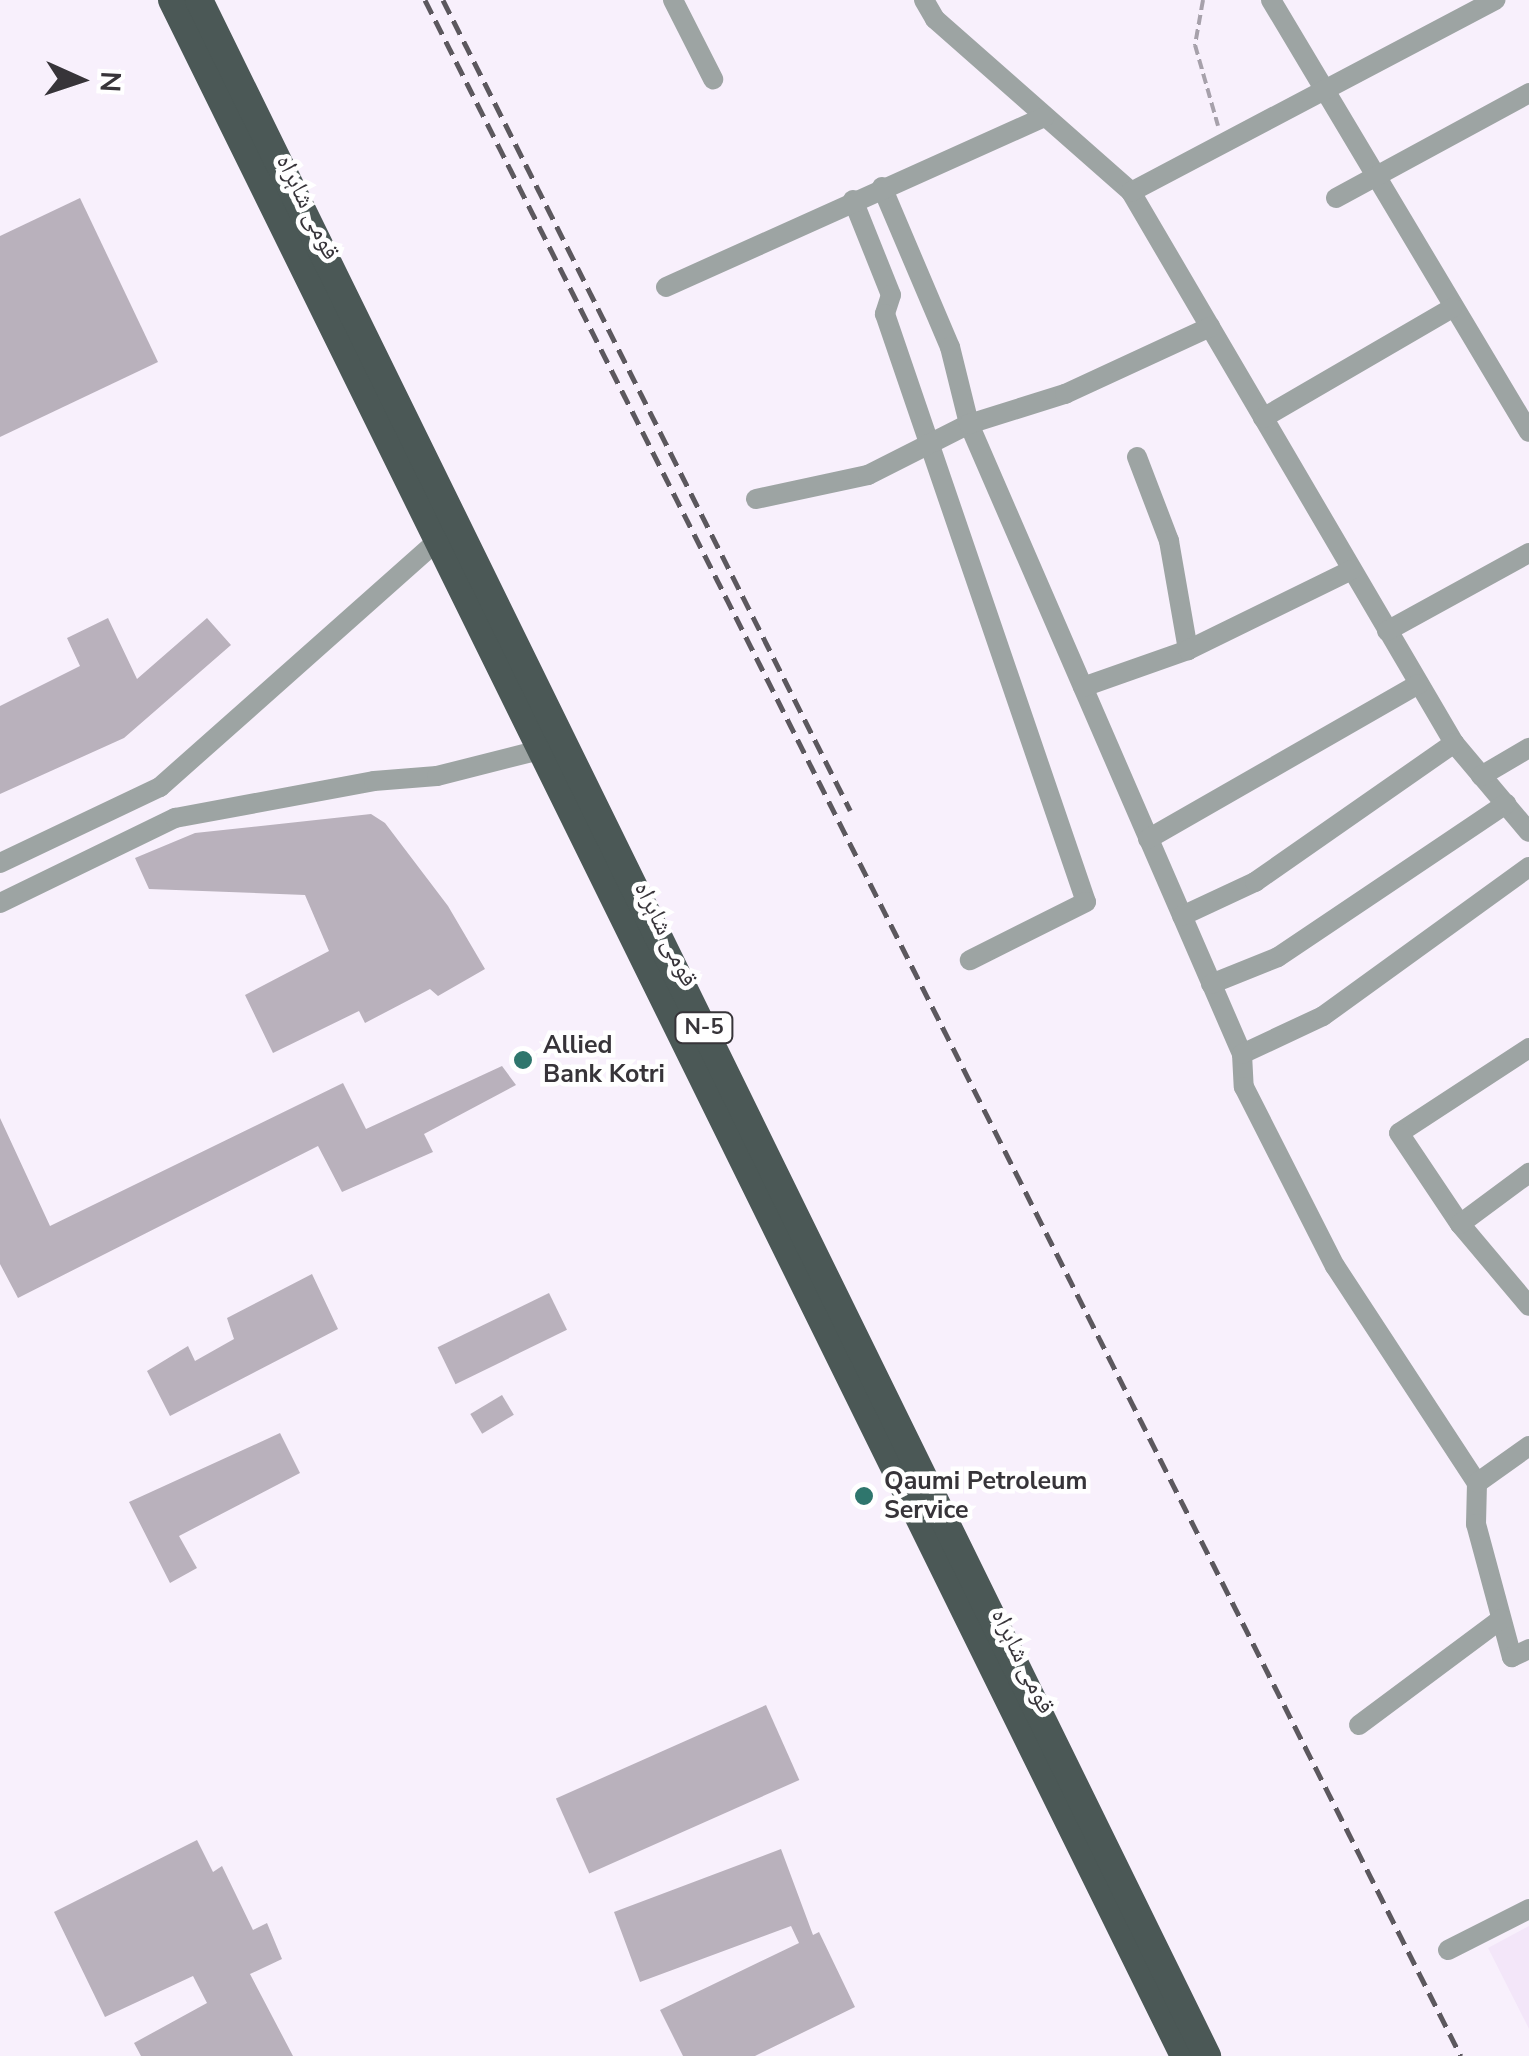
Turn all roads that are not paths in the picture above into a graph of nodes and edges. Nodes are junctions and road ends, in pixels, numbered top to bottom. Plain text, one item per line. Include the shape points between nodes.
1 (172, 0) edge
2 (199, 0) edge
3 (673, 0) edge
4 (924, 0) edge
5 (1270, 0) edge
6 (1495, 0) edge
7 (713, 79) dead end
8 (1322, 87) junction
9 (1529, 93) edge
10 (1045, 116) junction
11 (1373, 173) junction
12 (882, 187) junction
13 (1131, 192) junction
14 (1336, 198) dead end
15 (852, 200) junction
16 (666, 287) dead end
17 (1452, 308) junction
18 (1210, 327) junction
19 (1263, 418) junction
20 (969, 424) junction
21 (1529, 432) edge
22 (932, 442) junction
23 (1137, 458) dead end
24 (756, 498) dead end
25 (447, 532) junction
26 (1529, 553) edge
27 (1352, 570) junction
28 (1387, 631) junction
29 (1188, 650) junction
30 (1419, 684) junction
31 (1083, 688) junction
32 (1454, 744) junction
33 (553, 746) junction
34 (1529, 748) edge
35 (1481, 776) junction
36 (1506, 804) junction
37 (1529, 832) edge
38 (1148, 839) junction
39 (0, 863) edge
40 (1529, 866) edge
41 (0, 902) edge
42 (1182, 916) junction
43 (970, 960) dead end
44 (1211, 984) junction
45 (1529, 1048) edge
46 (1242, 1054) junction
47 (1529, 1174) edge
48 (1460, 1224) junction
49 (1528, 1302) edge
50 (1529, 1446) edge
51 (1478, 1483) junction
52 (1501, 1618) junction
53 (1529, 1649) edge
54 (1359, 1725) dead end
55 (1529, 1909) edge
56 (1448, 1950) dead end
57 (1184, 2056) edge
58 (1208, 2056) edge

1 - 25 highway, قومی شاہراہ / N-5
2 - 25 highway, قومی شاہراہ / N-5
3 - 7 street
4 - 10 street via 936,19
5 - 8 street
6 - 8 street
8 - 11 street
8 - 13 street
9 - 11 street
10 - 12 street
10 - 13 street
11 - 14 street
11 - 17 street
12 - 15 street
12 - 20 street via 950,348
13 - 18 street
15 - 16 street
15 - 22 street via 891,294 885,314
17 - 19 street
17 - 21 street
18 - 19 street
18 - 20 street via 1066,394
19 - 27 street
20 - 22 street
20 - 31 street
22 - 24 street via 868,474
22 - 43 street via 1086,902
23 - 29 street via 1169,541
25 - 33 highway, قومی شاہراہ / N-5
25 - 39 street via 160,787
26 - 28 street
27 - 28 street
27 - 29 street
28 - 30 street
29 - 31 street
30 - 32 street
30 - 38 street
31 - 38 street
32 - 35 street
32 - 42 street via 1255,882
33 - 41 street via 437,776 374,780 175,818
33 - 57 highway, قومی شاہراہ / N-5
33 - 58 highway, قومی شاہراہ / N-5
34 - 35 street
35 - 36 street
36 - 37 street
36 - 44 street via 1278,957
38 - 42 street
40 - 46 street via 1323,1016
42 - 44 street
44 - 46 street
45 - 48 street via 1400,1133
46 - 51 street via 1244,1087 1335,1266
47 - 48 street
48 - 49 street
50 - 51 street
51 - 52 street via 1476,1524
52 - 53 street via 1512,1656
52 - 54 street
55 - 56 street

